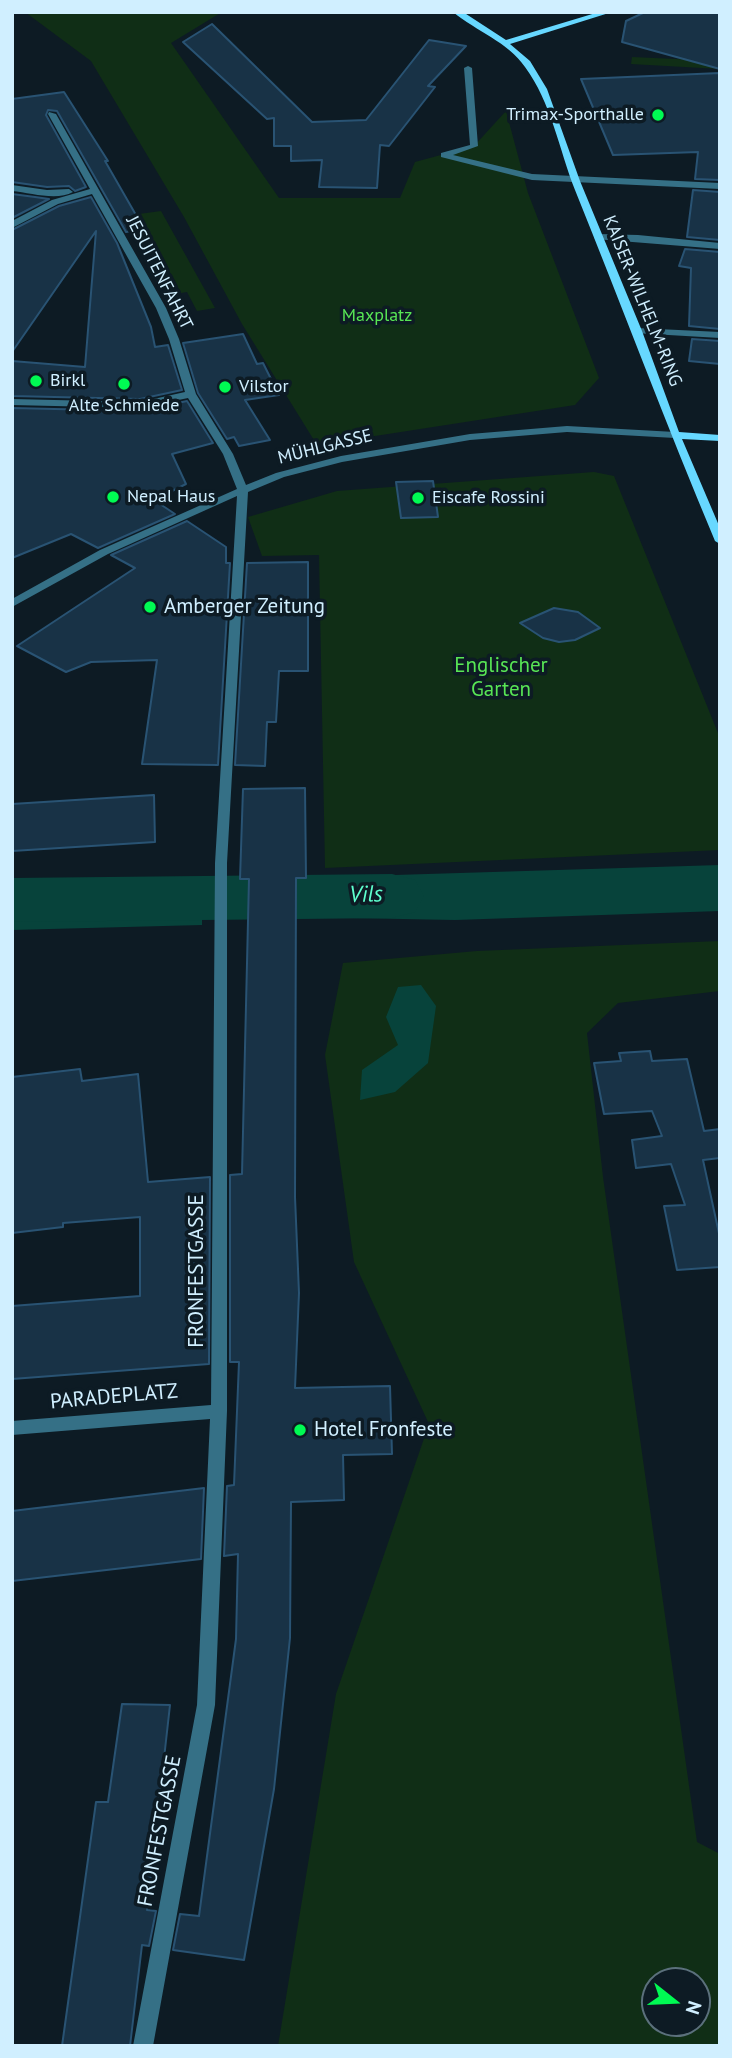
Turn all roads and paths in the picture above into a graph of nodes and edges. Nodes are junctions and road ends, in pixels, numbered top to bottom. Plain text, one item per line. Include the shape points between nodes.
1 (457, 12) edge
2 (608, 12) edge
3 (505, 43) junction
4 (468, 68) dead end
5 (52, 114) dead end
6 (576, 181) junction
7 (720, 186) edge
8 (12, 188) edge
9 (95, 190) junction
10 (12, 225) edge
11 (598, 237) junction
12 (720, 246) edge
13 (637, 331) junction
14 (720, 335) edge
15 (191, 394) junction
16 (12, 402) edge
17 (675, 435) junction
18 (720, 438) edge
19 (243, 490) junction
20 (720, 541) edge
21 (12, 604) edge
22 (219, 1411) junction
23 (12, 1429) edge
24 (143, 2046) edge

1 - 3 main road, KAISER-WILHELM-RING
2 - 3 main road
3 - 6 main road, KAISER-WILHELM-RING via 527,63 543,89
4 - 6 street via 474,146 444,155 532,177
5 - 9 street, JESUITENFAHRT
6 - 7 street
6 - 11 main road, KAISER-WILHELM-RING
8 - 9 street via 47,193
9 - 10 street via 55,202
9 - 15 street, JESUITENFAHRT via 161,308
11 - 12 street
11 - 13 main road, KAISER-WILHELM-RING
13 - 14 street
13 - 17 main road, KAISER-WILHELM-RING
15 - 16 street via 140,405
15 - 19 street, JESUITENFAHRT via 228,454
17 - 18 main road
17 - 19 street, MÜHLGASSE via 567,429 470,437 341,459
17 - 20 main road, KAISER-WILHELM-RING
19 - 21 street, MÜHLGASSE via 104,552
19 - 22 street, FRONFESTGASSE via 221,863
22 - 23 street, PARADEPLATZ
22 - 24 street, FRONFESTGASSE via 206,1706

